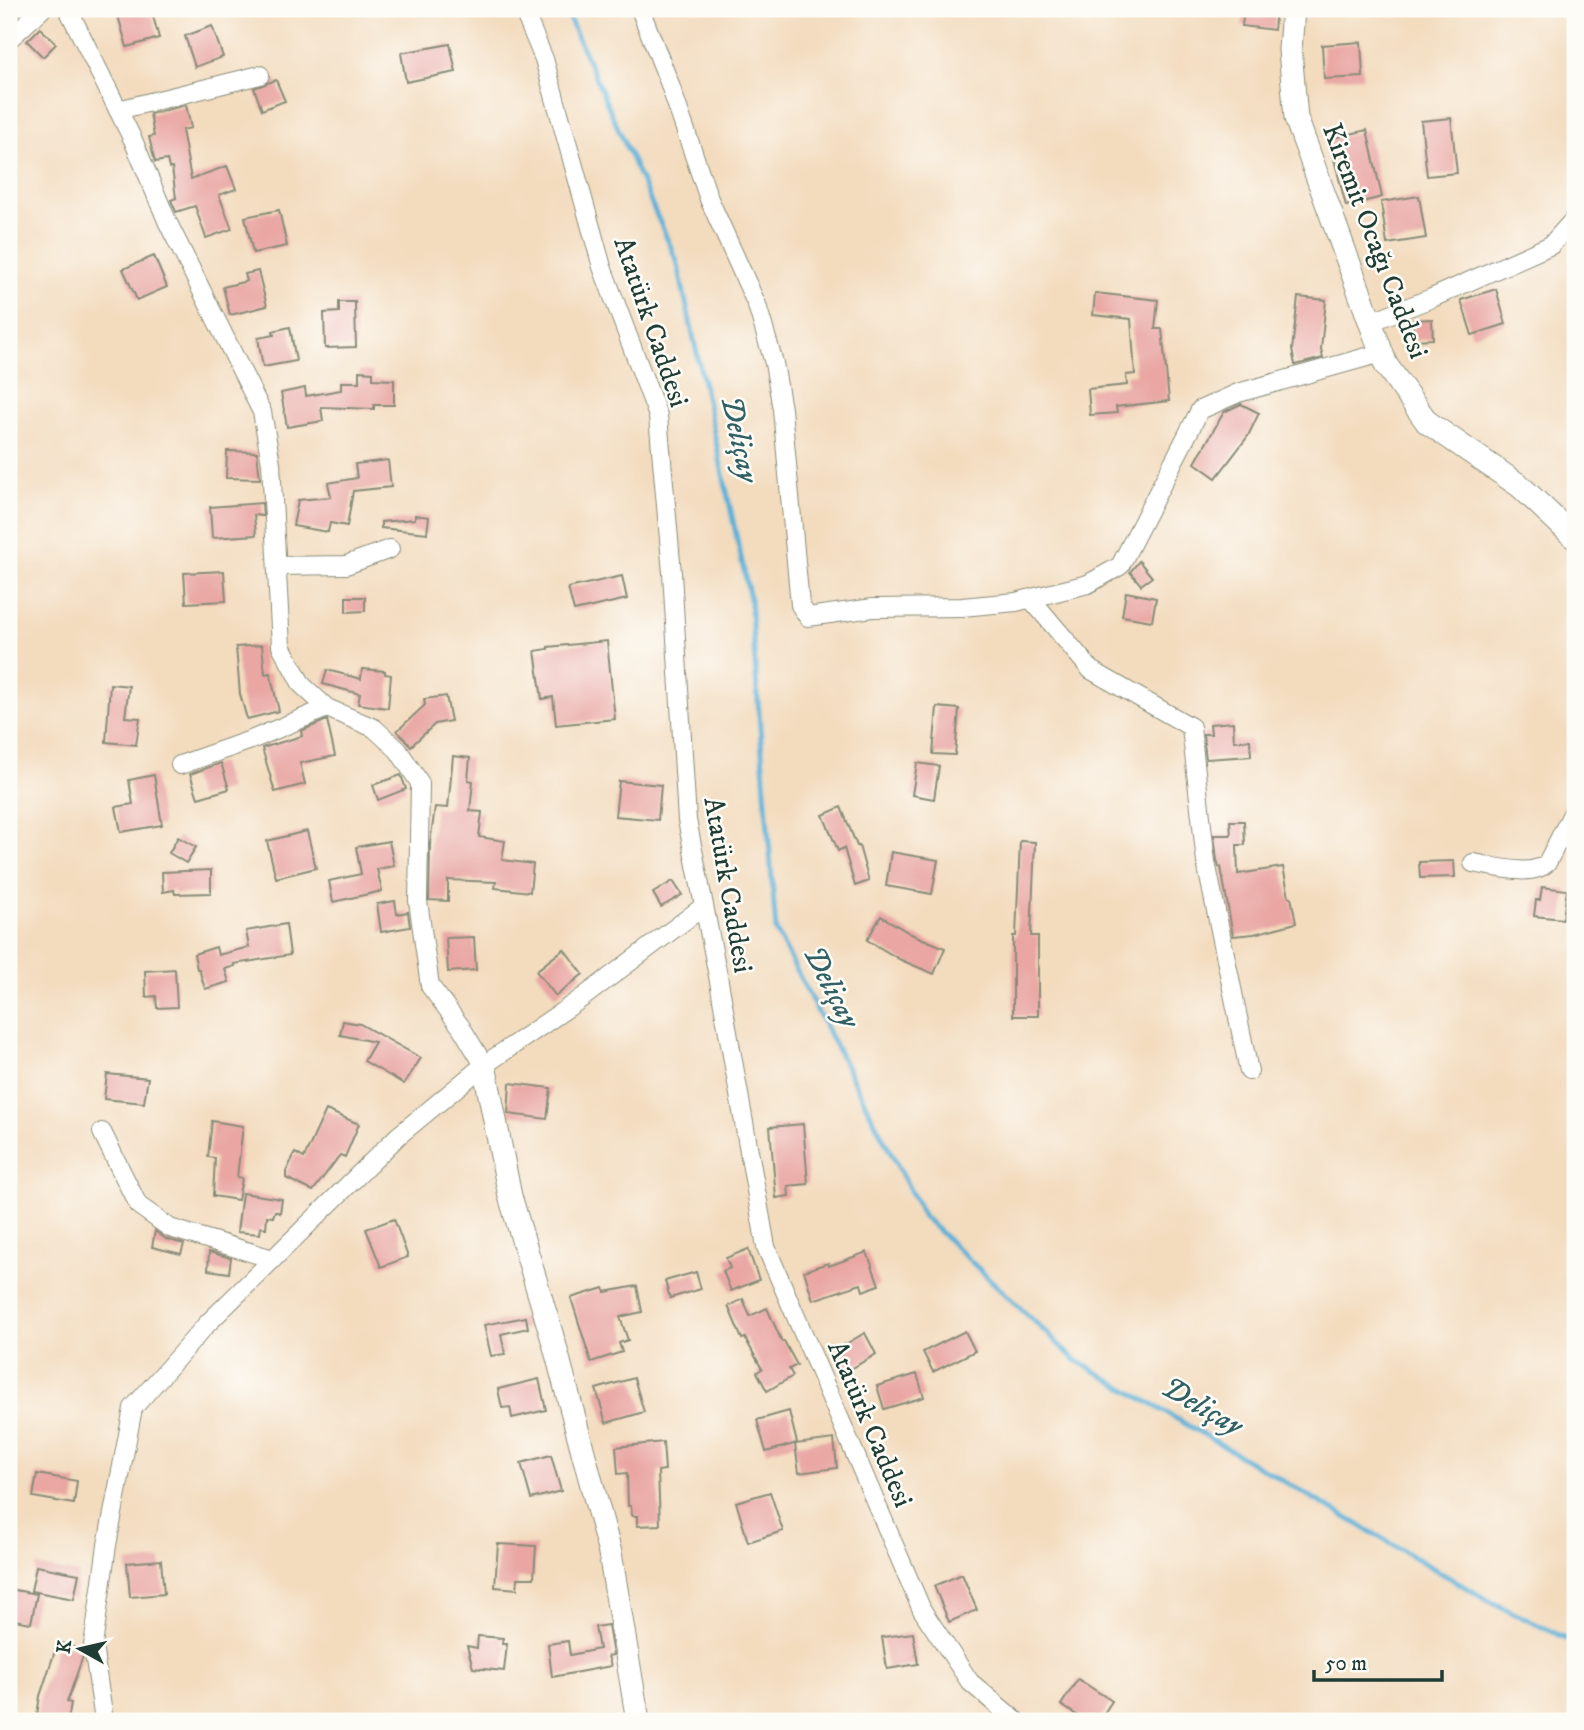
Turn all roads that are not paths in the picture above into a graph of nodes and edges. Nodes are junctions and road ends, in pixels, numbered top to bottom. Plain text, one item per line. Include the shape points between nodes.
1 (42, 9) edge
2 (68, 9) edge
3 (523, 9) edge
4 (640, 9) edge
5 (1293, 9) edge
6 (9, 39) edge
7 (260, 75) dead end
8 (118, 110) junction
9 (1575, 218) edge
10 (1370, 322) junction
11 (1381, 354) junction
12 (1575, 538) edge
13 (390, 549) dead end
14 (277, 566) junction
15 (1031, 599) junction
16 (327, 708) junction
17 (180, 765) dead end
18 (1575, 808) edge
19 (1473, 863) dead end
20 (704, 906) junction
21 (484, 1065) junction
22 (1249, 1071) dead end
23 (102, 1132) dead end
24 (273, 1259) junction
25 (104, 1721) edge
26 (638, 1721) edge
27 (1016, 1721) edge

1 - 6 street
2 - 8 street
3 - 20 street, Atatürk Caddesi via 544,59 602,267 659,416 687,820
4 - 15 street via 709,199 757,304 774,363 800,605 808,617 873,608 962,607
5 - 10 street, Kiremit Ocağı Caddesi via 1290,50 1296,118
7 - 8 street
8 - 14 street via 168,223 262,412 271,463
9 - 10 street via 1551,245
10 - 11 street, Kiremit Ocağı Caddesi
11 - 12 street, Kiremit Ocağı Caddesi via 1427,422 1520,486
11 - 15 street via 1238,393 1200,410 1120,566 1088,584
13 - 14 street via 346,565
14 - 16 street via 281,646 302,685
15 - 22 street via 1091,670 1191,727 1206,862
16 - 17 street
16 - 21 street via 374,728 398,750 420,783 418,901 430,986
18 - 19 street via 1541,869 1530,872
20 - 21 street
20 - 27 street, Atatürk Caddesi via 766,1247 922,1610 970,1682
21 - 24 street via 398,1136
21 - 26 street via 510,1196 610,1553
23 - 24 street via 138,1205 170,1228
24 - 25 street via 132,1408 93,1646

